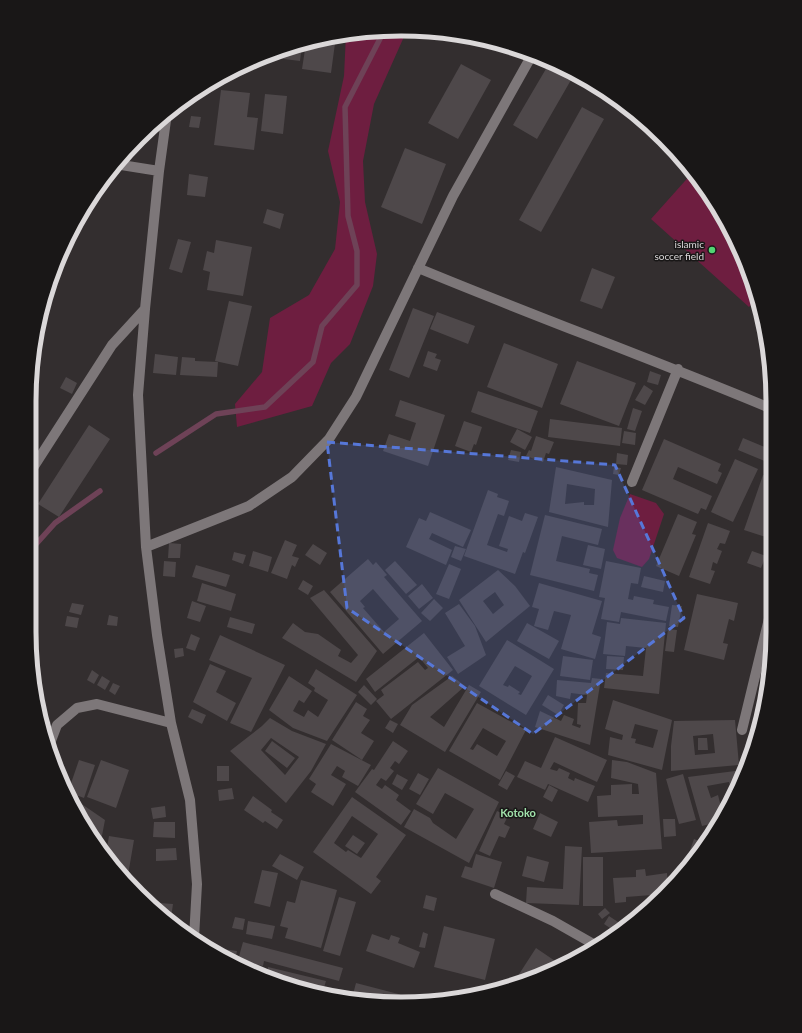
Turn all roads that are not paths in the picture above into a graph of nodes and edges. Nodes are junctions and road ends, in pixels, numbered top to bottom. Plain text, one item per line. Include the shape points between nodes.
1 (529, 59) edge
2 (166, 122) edge
3 (123, 165) edge
4 (159, 171) junction
5 (418, 268) junction
6 (145, 309) junction
7 (678, 369) junction
8 (766, 407) edge
9 (36, 465) edge
10 (632, 482) dead end
11 (146, 547) junction
12 (766, 631) edge
13 (171, 723) junction
14 (742, 730) dead end
15 (52, 739) edge
16 (495, 894) dead end
17 (194, 932) edge
18 (592, 943) edge

1 - 5 street via 453,196
2 - 4 street
3 - 4 street
4 - 6 street
5 - 7 street via 499,302
5 - 11 street via 356,397 329,438 292,477 249,506
6 - 9 street via 112,345
6 - 11 street via 138,395
7 - 8 street
7 - 10 street
11 - 13 street via 160,660
12 - 14 street
13 - 15 street via 97,704 76,708 57,725
13 - 17 street via 190,800 197,884
16 - 18 street via 553,921

